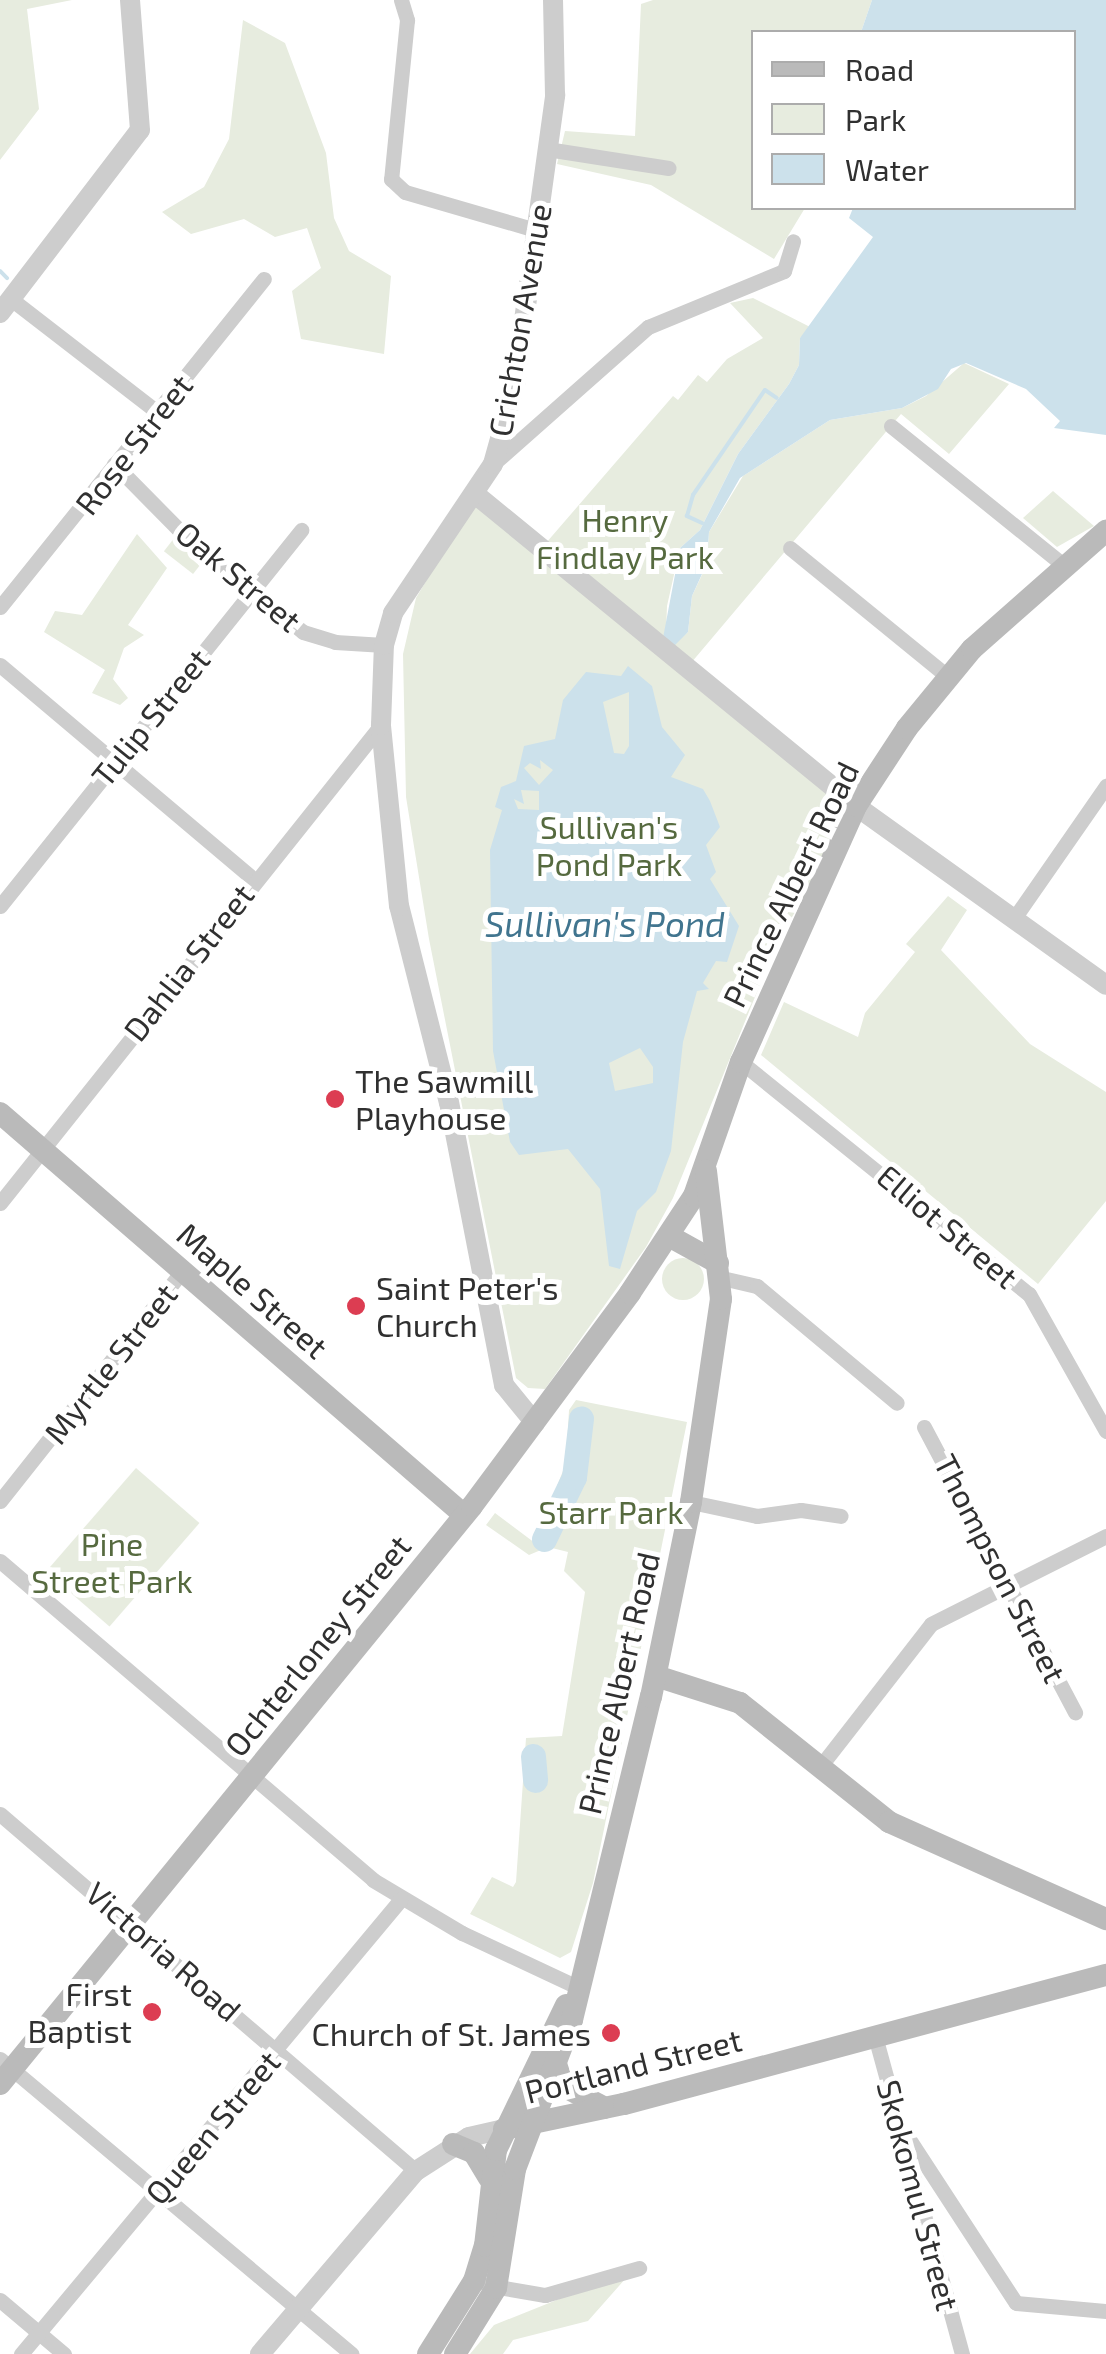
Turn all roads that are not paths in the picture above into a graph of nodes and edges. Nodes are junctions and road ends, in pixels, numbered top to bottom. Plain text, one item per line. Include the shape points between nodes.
1 (130, 0) edge
2 (401, 0) edge
3 (553, 0) edge
4 (548, 149) junction
5 (669, 168) dead end
6 (536, 230) junction
7 (793, 242) dead end
8 (264, 279) dead end
9 (5, 306) edge
10 (157, 412) junction
11 (891, 426) dead end
12 (114, 464) junction
13 (493, 464) junction
14 (475, 494) junction
15 (301, 530) dead end
16 (1106, 531) edge
17 (790, 548) dead end
18 (1062, 564) junction
19 (252, 589) junction
20 (0, 607) edge
21 (384, 646) junction
22 (0, 665) edge
23 (948, 677) junction
24 (382, 726) junction
25 (113, 762) junction
26 (1106, 786) edge
27 (856, 806) junction
28 (253, 879) junction
29 (0, 906) edge
30 (1015, 917) junction
31 (1106, 985) edge
32 (742, 1062) junction
33 (0, 1113) edge
34 (42, 1149) junction
35 (705, 1168) junction
36 (0, 1203) edge
37 (670, 1236) junction
38 (182, 1271) junction
39 (720, 1271) junction
40 (898, 1402) dead end
41 (535, 1423) junction
42 (924, 1427) dead end
43 (1106, 1431) edge
44 (0, 1501) edge
45 (691, 1502) junction
46 (464, 1515) junction
47 (841, 1516) dead end
48 (1106, 1536) edge
49 (0, 1560) edge
50 (1011, 1584) junction
51 (656, 1676) junction
52 (1074, 1712) dead end
53 (819, 1768) junction
54 (252, 1776) junction
55 (0, 1814) edge
56 (401, 1899) junction
57 (1106, 1920) edge
58 (132, 1922) junction
59 (1106, 1975) edge
60 (574, 1990) junction
61 (875, 2036) junction
62 (278, 2050) junction
63 (556, 2064) junction
64 (4, 2071) edge
65 (606, 2108) junction
66 (532, 2124) junction
67 (504, 2129) junction
68 (902, 2129) junction
69 (454, 2144) junction
70 (416, 2170) junction
71 (489, 2178) junction
72 (158, 2192) junction
73 (640, 2268) dead end
74 (485, 2285) junction
75 (0, 2300) edge
76 (297, 2309) junction
77 (1106, 2310) edge
78 (38, 2333) junction
79 (429, 2348) edge
80 (20, 2354) edge
81 (64, 2354) edge
82 (260, 2354) edge
83 (351, 2354) edge
84 (456, 2354) edge
85 (962, 2354) edge

1 - 9 street via 140,130
2 - 6 street via 407,20 391,179 405,192
3 - 4 street, Crichton Avenue via 557,51
4 - 5 street
4 - 6 street, Crichton Avenue
6 - 13 street, Crichton Avenue via 515,385
7 - 13 street via 784,271 648,327
8 - 10 street, Rose Street
9 - 10 street
10 - 12 street, Rose Street
11 - 18 street
12 - 19 street, Oak Street via 178,529
12 - 20 street, Rose Street
13 - 14 street, Crichton Avenue
14 - 21 street, Crichton Avenue via 393,613
14 - 27 street
15 - 19 street, Tulip Street
16 - 18 main road, Prince Albert Road
17 - 23 street
18 - 23 main road, Prince Albert Road
19 - 21 street, Oak Street via 303,632
19 - 25 street, Tulip Street
21 - 24 street, Crichton Avenue
22 - 25 street
23 - 27 main road, Prince Albert Road
24 - 28 street, Dahlia Street
24 - 41 street, Crichton Avenue via 399,906 448,1104 504,1385
25 - 28 street
25 - 29 street, Tulip Street
26 - 30 street
27 - 30 street
27 - 32 main road, Prince Albert Road
28 - 34 street, Dahlia Street
30 - 31 street
32 - 35 main road, Prince Albert Road
32 - 43 street, Elliot Street via 1029,1294
33 - 34 main road, Maple Street
34 - 36 street, Dahlia Street
34 - 38 main road, Maple Street
35 - 37 main road, Prince Albert Road
35 - 39 main road, Prince Albert Road
37 - 39 main road via 706,1250
37 - 41 main road, Ochterloney Street
38 - 44 street, Myrtle Street
38 - 46 main road, Maple Street
39 - 40 street via 757,1286
39 - 45 main road, Prince Albert Road
41 - 46 main road, Ochterloney Street
42 - 50 street, Thompson Street
45 - 47 street via 757,1516 802,1510
45 - 51 main road, Prince Albert Road
46 - 54 main road, Ochterloney Street
48 - 50 street
49 - 54 street
50 - 52 street, Thompson Street
50 - 53 street via 931,1624
51 - 53 main road via 740,1704
51 - 60 main road, Prince Albert Road
53 - 57 main road via 889,1822
54 - 56 street
54 - 58 main road, Ochterloney Street
55 - 58 street, Victoria Road
56 - 60 street
56 - 62 street, Queen Street
58 - 62 street, Victoria Road
58 - 64 main road, Ochterloney Street
59 - 61 main road, Portland Street
60 - 63 main road, Prince Albert Road
60 - 67 main road, Prince Albert Road
61 - 65 main road, Portland Street
61 - 68 street, Skokomul Street
62 - 70 street, Victoria Road
62 - 72 street, Queen Street
63 - 65 main road via 563,2086
63 - 66 main road, Prince Albert Road
64 - 72 street
65 - 66 main road, Portland Street
66 - 67 main road, Portland Street
66 - 74 main road, Prince Albert Road
67 - 69 street, Portland Street
67 - 71 main road, Prince Albert Road
68 - 77 street via 1016,2303
68 - 85 street, Skokomul Street
69 - 70 street, Portland Street
69 - 71 main road via 474,2153
70 - 76 street, Portland Street
71 - 74 main road, Prince Albert Road
72 - 76 street
72 - 78 street, Queen Street
73 - 74 street via 545,2295
74 - 79 main road
74 - 84 main road
75 - 78 street
76 - 82 street, Portland Street
76 - 83 street
78 - 80 street, Queen Street
78 - 81 street

